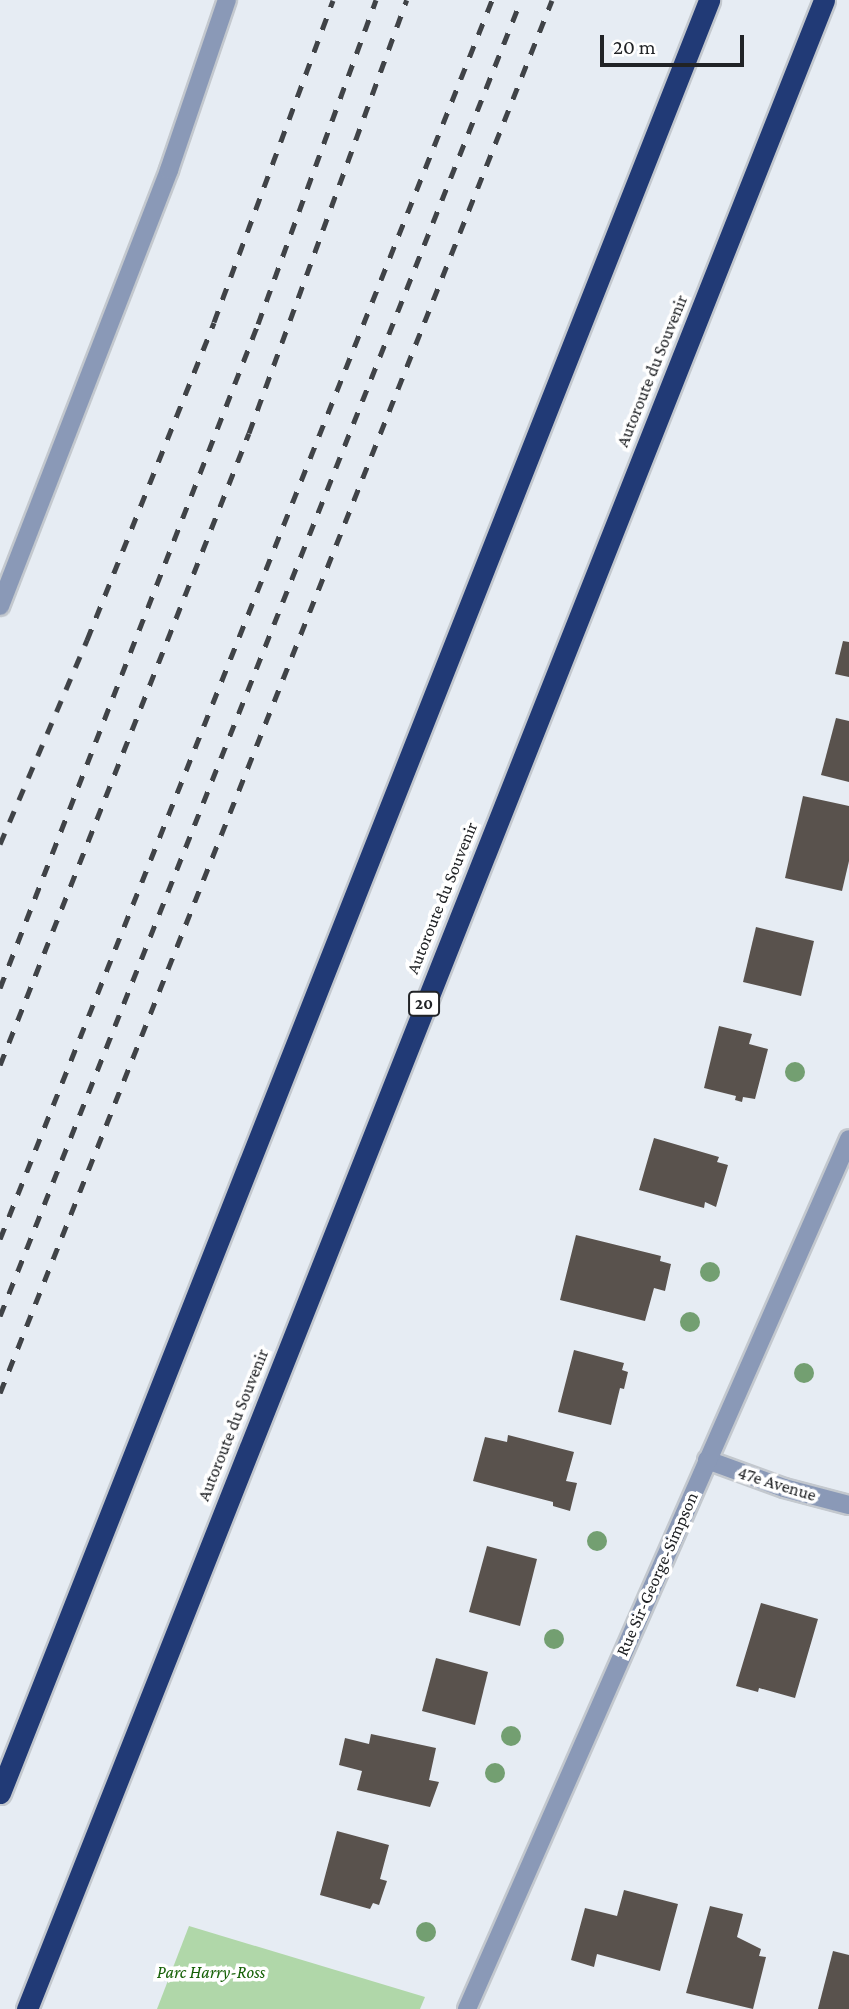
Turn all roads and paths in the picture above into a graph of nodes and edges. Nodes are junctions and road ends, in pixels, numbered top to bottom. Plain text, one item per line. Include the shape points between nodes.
1 (227, 0) edge
2 (709, 0) edge
3 (824, 0) edge
4 (0, 606) edge
5 (849, 1139) edge
6 (707, 1460) junction
7 (849, 1505) edge
8 (0, 1793) edge
9 (27, 2009) edge
10 (467, 2009) edge

1 - 4 street via 159,195
2 - 8 highway
3 - 9 highway, Autoroute du Souvenir / 20
5 - 6 street, Rue Sir-George-Simpson
6 - 7 street, 47e Avenue
6 - 10 street, Rue Sir-George-Simpson

